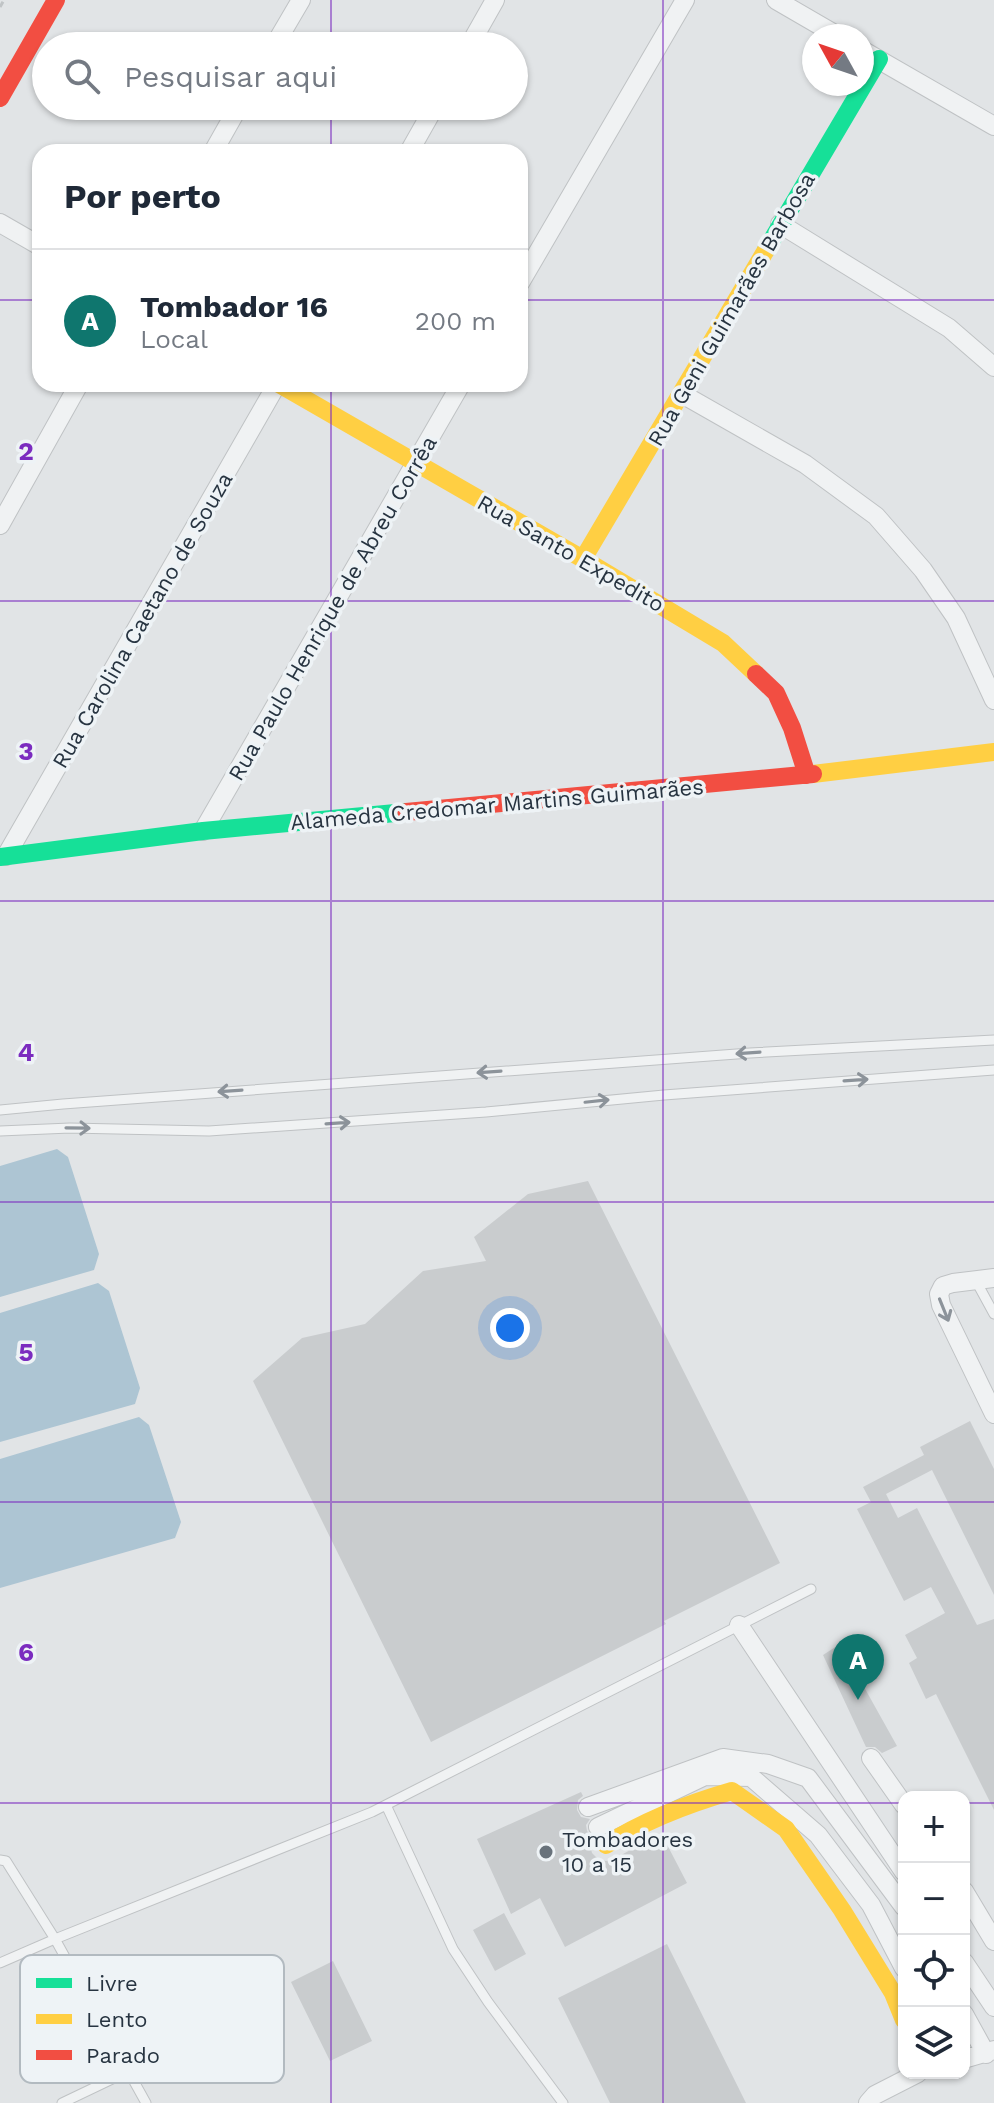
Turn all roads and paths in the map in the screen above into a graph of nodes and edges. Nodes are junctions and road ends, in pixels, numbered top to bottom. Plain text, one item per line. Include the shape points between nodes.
1 (4, 0) edge
2 (56, 0) edge
3 (301, 0) edge
4 (495, 0) edge
5 (685, 0) edge
6 (776, 0) edge
7 (0, 7) edge
8 (817, 24) edge
9 (38, 32) edge
10 (282, 32) edge
11 (477, 32) edge
12 (32, 42) edge
13 (874, 56) edge
14 (879, 59) junction
15 (0, 98) edge
16 (231, 120) edge
17 (427, 120) edge
18 (994, 126) edge
19 (218, 144) edge
20 (414, 144) edge
21 (0, 223) edge
22 (780, 224) junction
23 (32, 241) edge
24 (528, 269) edge
25 (994, 367) edge
26 (75, 392) edge
27 (273, 392) edge
28 (292, 392) edge
29 (456, 392) edge
30 (682, 394) junction
31 (415, 463) junction
32 (0, 525) edge
33 (583, 559) junction
34 (994, 700) edge
35 (994, 752) edge
36 (807, 775) junction
37 (203, 831) junction
38 (3, 857) edge
39 (994, 1040) edge
40 (994, 1070) edge
41 (0, 1110) edge
42 (0, 1131) edge
43 (985, 1280) edge
44 (994, 1314) edge
45 (994, 1414) edge
46 (811, 1589) dead end
47 (739, 1625) junction
48 (871, 1758) dead end
49 (898, 1796) edge
50 (386, 1805) junction
51 (588, 1807) dead end
52 (598, 1827) dead end
53 (606, 1845) dead end
54 (0, 1860) edge
55 (898, 1863) edge
56 (898, 1899) edge
57 (970, 1901) edge
58 (55, 1939) junction
59 (994, 1941) edge
60 (64, 1955) edge
61 (898, 1957) edge
62 (0, 1963) edge
63 (970, 1971) edge
64 (899, 2007) edge
65 (994, 2007) edge
66 (970, 2023) edge
67 (990, 2052) edge
68 (970, 2057) edge
69 (906, 2079) edge
70 (104, 2083) edge
71 (135, 2083) edge
72 (62, 2103) edge
73 (146, 2103) edge
74 (563, 2103) edge
75 (868, 2103) edge

1 - 7 path
2 - 9 street
3 - 10 street
4 - 11 street
5 - 24 street
6 - 8 street
12 - 15 street
13 - 14 street
14 - 18 street
14 - 22 street, Rua Geni Guimarães Barbosa
16 - 19 street
17 - 20 street
21 - 23 street
22 - 25 street via 949,328
22 - 30 street, Rua Geni Guimarães Barbosa
26 - 32 street
27 - 38 street, Rua Carolina Caetano de Souza
28 - 31 street, Rua Santo Expedito
29 - 31 street, Rua Paulo Henrique de Abreu Corrêa
30 - 33 street, Rua Geni Guimarães Barbosa
30 - 34 street via 805,464 876,516 956,618
31 - 33 street, Rua Santo Expedito
31 - 37 street, Rua Paulo Henrique de Abreu Corrêa
33 - 36 street, Rua Santo Expedito via 723,643 776,693
35 - 36 street, Alameda Credomar Martins Guimarães
36 - 37 street, Alameda Credomar Martins Guimarães
37 - 38 street, Alameda Credomar Martins Guimarães
39 -> 41 lane via 750,1053
42 -> 40 lane via 209,1131
43 - 44 lane
43 -> 45 street via 943,1286 939,1294
46 - 47 lane
47 - 50 lane
47 - 55 street
48 - 49 street
50 - 58 lane
50 - 74 lane via 453,1949
51 - 56 street via 723,1758 768,1764 808,1778
52 - 61 street via 705,1776 751,1777 818,1835 871,1905
53 - 64 street via 629,1829 732,1791 786,1829
54 - 58 lane via 6,1861
57 - 59 street
58 - 60 lane
58 - 62 lane
63 - 65 street
66 - 67 street
67 - 68 street
69 - 75 street
70 - 72 lane
71 - 73 lane

